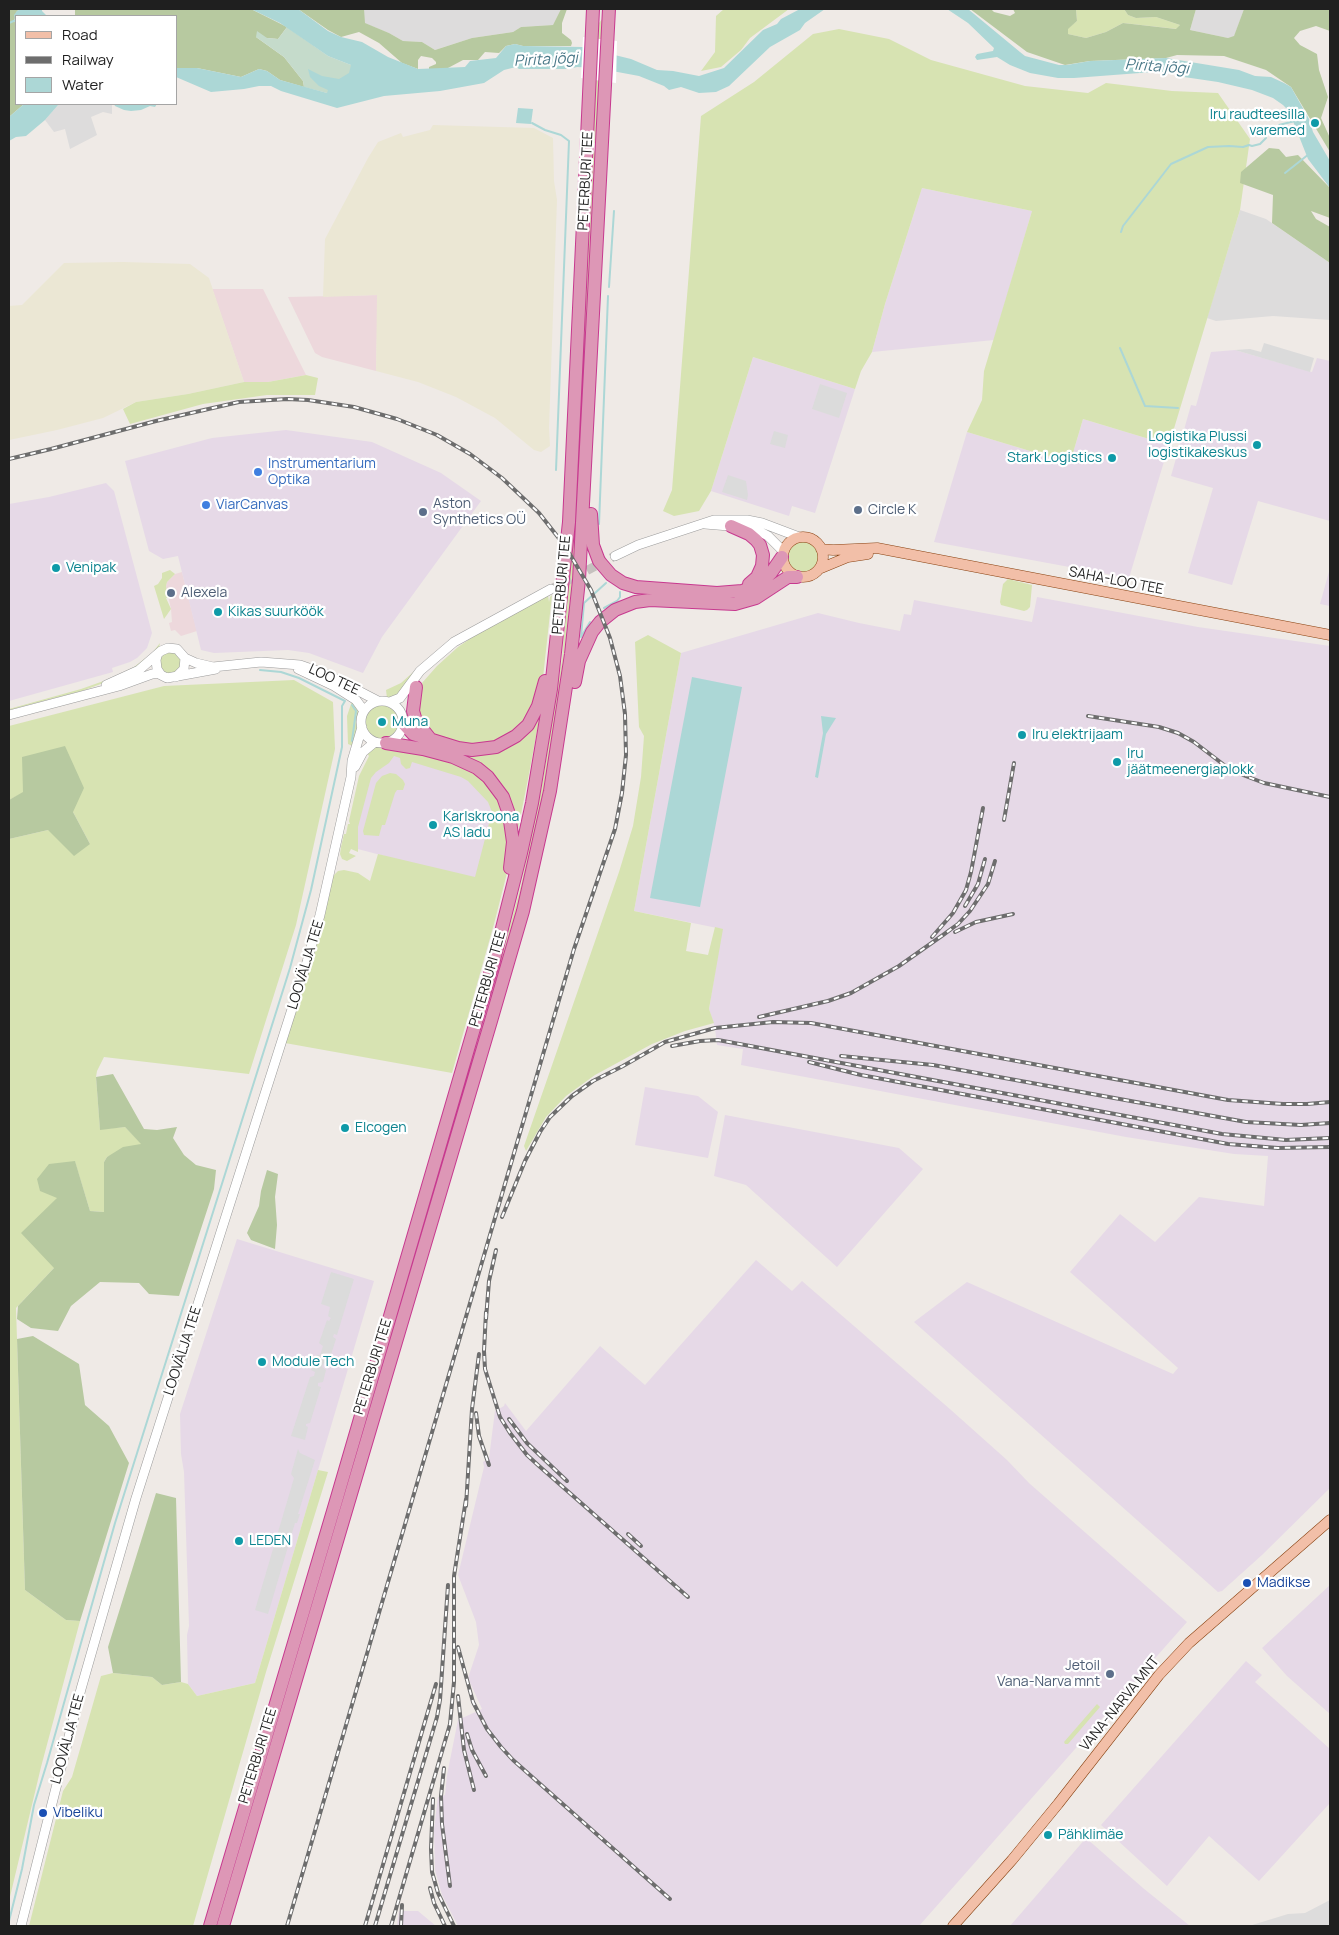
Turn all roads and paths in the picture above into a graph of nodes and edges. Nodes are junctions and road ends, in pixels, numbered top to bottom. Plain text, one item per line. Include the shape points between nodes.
1 (593, 9) edge
2 (609, 9) edge
3 (615, 9) edge
4 (608, 40) junction
5 (588, 441) junction
6 (700, 524) junction
7 (731, 526) junction
8 (799, 538) junction
9 (821, 549) junction
10 (896, 553) junction
11 (783, 554) junction
12 (615, 556) tunnel mouth
13 (819, 569) junction
14 (797, 577) junction
15 (551, 589) tunnel mouth
16 (733, 592) junction
17 (560, 619) junction
18 (1330, 635) edge
19 (157, 656) junction
20 (185, 658) junction
21 (430, 663) junction
22 (288, 665) junction
23 (230, 666) junction
24 (159, 673) junction
25 (176, 677) junction
26 (416, 687) junction
27 (83, 695) junction
28 (378, 702) junction
29 (390, 702) junction
30 (364, 712) junction
31 (9, 715) edge
32 (403, 720) junction
33 (362, 727) junction
34 (432, 741) junction
35 (380, 742) junction
36 (557, 748) junction
37 (351, 777) junction
38 (494, 960) junction
39 (1330, 1520) edge
40 (21, 1926) edge
41 (210, 1926) edge
42 (223, 1926) edge
43 (953, 1926) edge

1 - 17 highway, PETERBURI TEE via 569,522
2 - 4 highway, PETERBURI TEE
3 - 4 highway
4 - 5 highway, PETERBURI TEE
5 - 16 highway via 593,545 599,561 611,575 636,587
5 - 36 highway, PETERBURI TEE via 580,580
6 - 7 street
6 - 8 street via 714,520 747,520
6 - 12 street
7 - 11 street via 753,528 763,533
7 - 16 highway via 756,540 763,556 757,577
8 - 9 main road via 813,540
8 - 11 main road via 789,542
9 - 10 main road, SAHA-LOO TEE via 877,548
9 - 13 main road via 823,559
10 - 13 main road, SAHA-LOO TEE via 854,556
10 - 18 main road, SAHA-LOO TEE
11 - 14 main road via 786,569
11 - 16 highway via 760,584
13 - 14 main road via 809,576
14 - 36 highway via 786,578 756,598 736,604 650,600 635,602 609,614 586,643 575,678 567,733
15 - 21 street via 454,642
17 - 34 highway via 551,634 546,680 538,706 528,724 516,736 496,747 472,750
17 - 38 highway, PETERBURI TEE via 535,786
19 - 20 street, LOO TEE via 171,648 180,651
19 - 24 street
19 - 27 street, LOO TEE via 139,670
20 - 23 street, LOO TEE via 196,664
20 - 25 street via 184,669
21 - 26 street
21 - 29 street via 400,698
22 - 23 street, LOO TEE via 261,662
22 - 28 street, LOO TEE via 300,665 326,674
22 - 30 street, LOO TEE via 334,686 356,700
23 - 25 street, LOO TEE
24 - 25 street, LOO TEE via 167,678
24 - 27 street, LOO TEE
26 - 32 street
26 - 34 highway via 413,711 416,721
27 - 31 street, LOO TEE
28 - 29 street
28 - 30 street
29 - 32 street via 396,706
30 - 33 street
32 - 34 highway via 413,734
32 - 35 street via 400,734 391,741
33 - 35 street via 364,734
33 - 37 street, LOOVÄLJA TEE
35 - 37 street, LOOVÄLJA TEE via 363,752
35 - 38 highway via 423,749 464,762 477,768 504,797 513,842 512,861 494,938
36 - 42 highway, PETERBURI TEE via 537,856 515,939
37 - 40 street, LOOVÄLJA TEE via 307,962 136,1498 81,1690
38 - 41 highway, PETERBURI TEE
39 - 43 main road, VANA-NARVA MNT via 1189,1643 1159,1675 1058,1804

